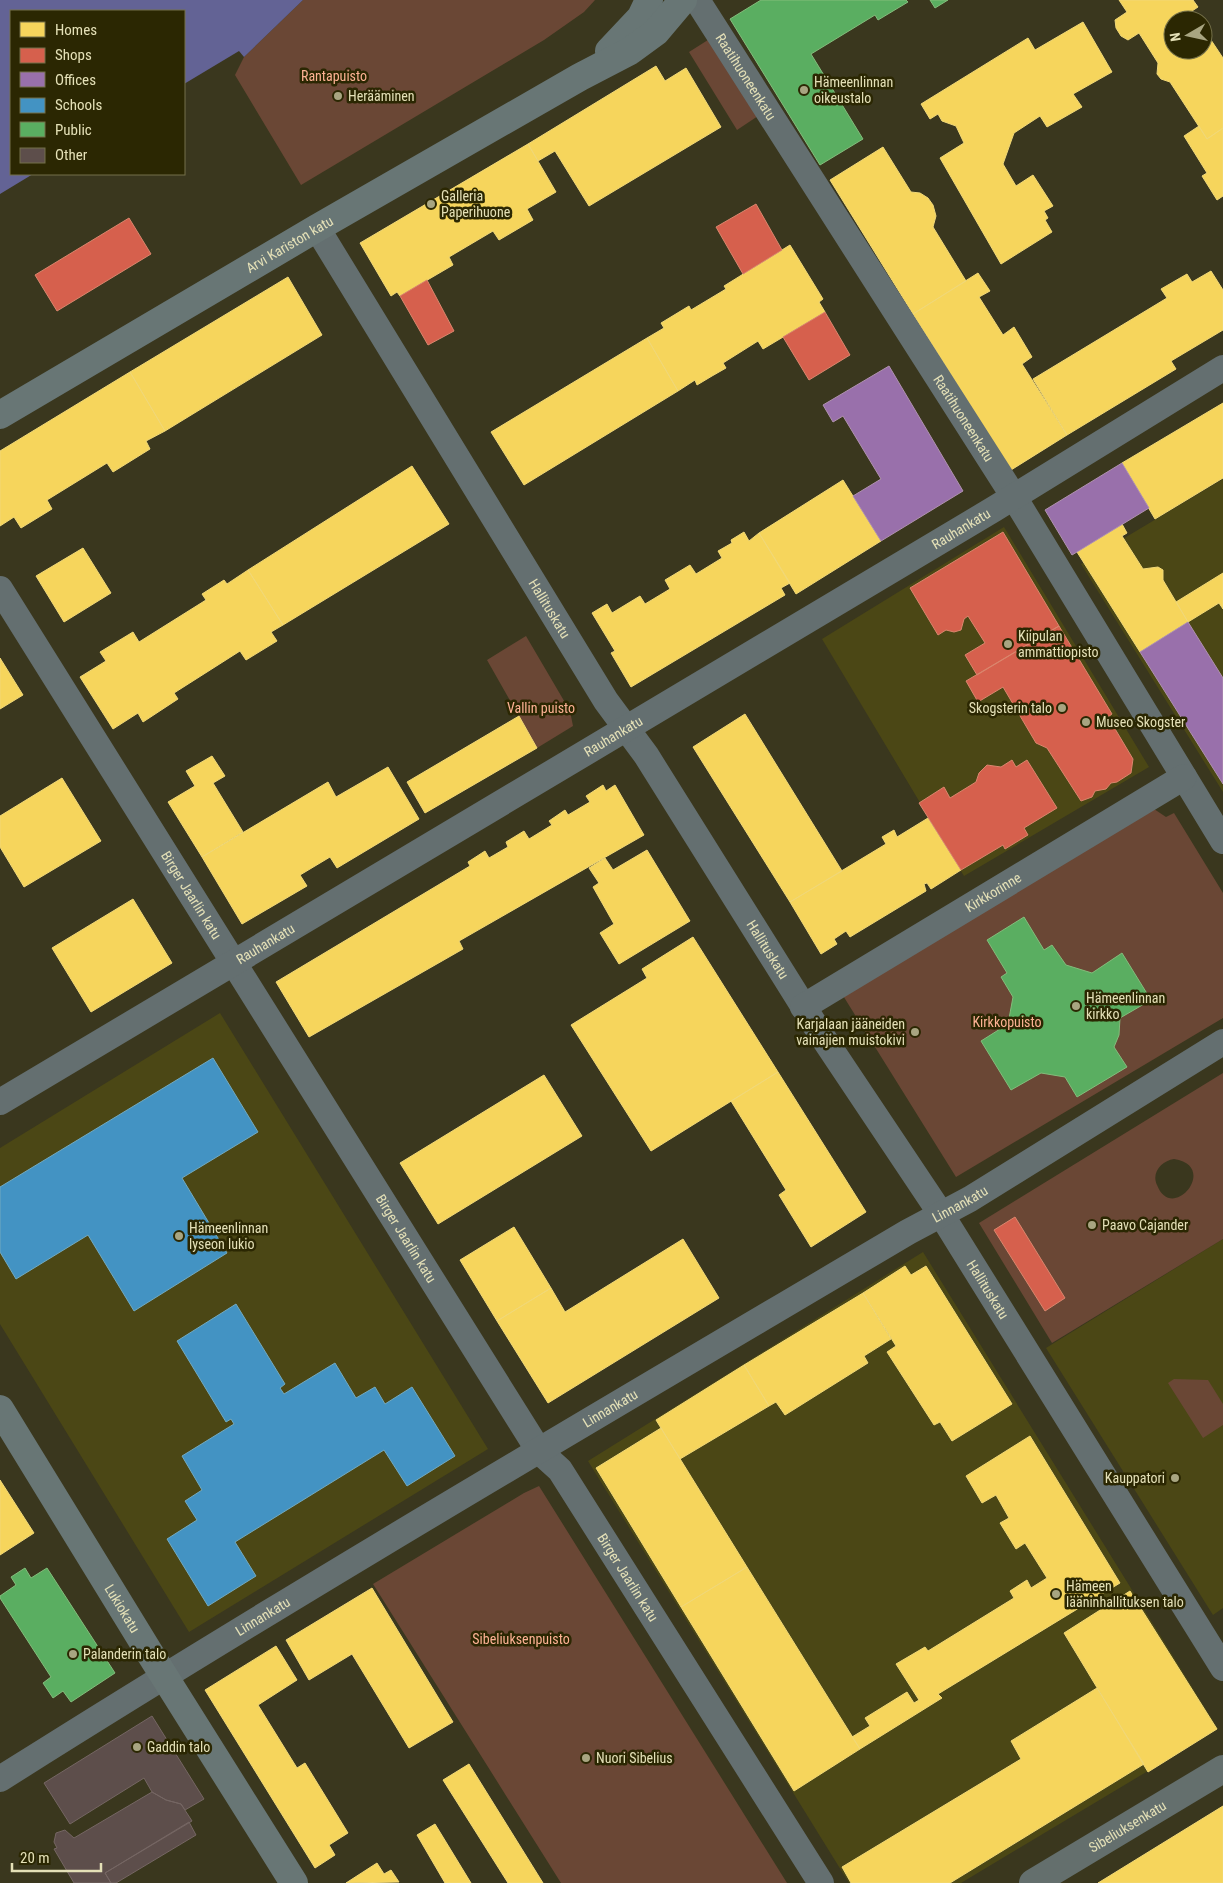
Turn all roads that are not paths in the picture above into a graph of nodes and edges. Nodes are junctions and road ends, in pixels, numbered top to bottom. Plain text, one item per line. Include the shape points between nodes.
1 (649, 0) edge
2 (683, 0) edge
3 (698, 0) edge
4 (580, 77) junction
5 (317, 228) junction
6 (1223, 368) edge
7 (0, 415) edge
8 (1014, 497) junction
9 (0, 589) edge
10 (626, 730) junction
11 (1184, 777) junction
12 (1223, 841) edge
13 (232, 964) junction
14 (803, 1007) junction
15 (1223, 1042) edge
16 (0, 1102) edge
17 (941, 1214) junction
18 (0, 1409) edge
19 (539, 1451) junction
20 (1223, 1668) edge
21 (163, 1676) junction
22 (1223, 1769) edge
23 (0, 1779) edge
24 (294, 1883) edge
25 (821, 1883) edge
26 (1033, 1883) edge

1 - 4 main road, Arvi Kariston katu via 641,18 620,42
2 - 4 main road, Arvi Kariston katu via 656,32 630,51
3 - 8 street, Raatihuoneenkatu
4 - 5 main road, Arvi Kariston katu
5 - 7 main road, Arvi Kariston katu
5 - 10 street, Hallituskatu
6 - 8 street, Rauhankatu
8 - 10 street, Rauhankatu
8 - 11 street, Raatihuoneenkatu
9 - 13 street, Birger Jaarlin katu
10 - 13 street, Rauhankatu
10 - 14 street, Hallituskatu via 646,755
11 - 12 street, Raatihuoneenkatu
11 - 14 street, Kirkkorinne
13 - 16 street, Rauhankatu
13 - 19 street, Birger Jaarlin katu
14 - 17 street, Hallituskatu
15 - 17 street, Linnankatu via 982,1192
17 - 19 street, Linnankatu
17 - 20 street, Hallituskatu
18 - 21 main road, Lukiokatu
19 - 21 street, Linnankatu
19 - 25 street, Birger Jaarlin katu via 560,1470
21 - 23 street, Linnankatu
21 - 24 main road, Lukiokatu
22 - 26 street, Sibeliuksenkatu

